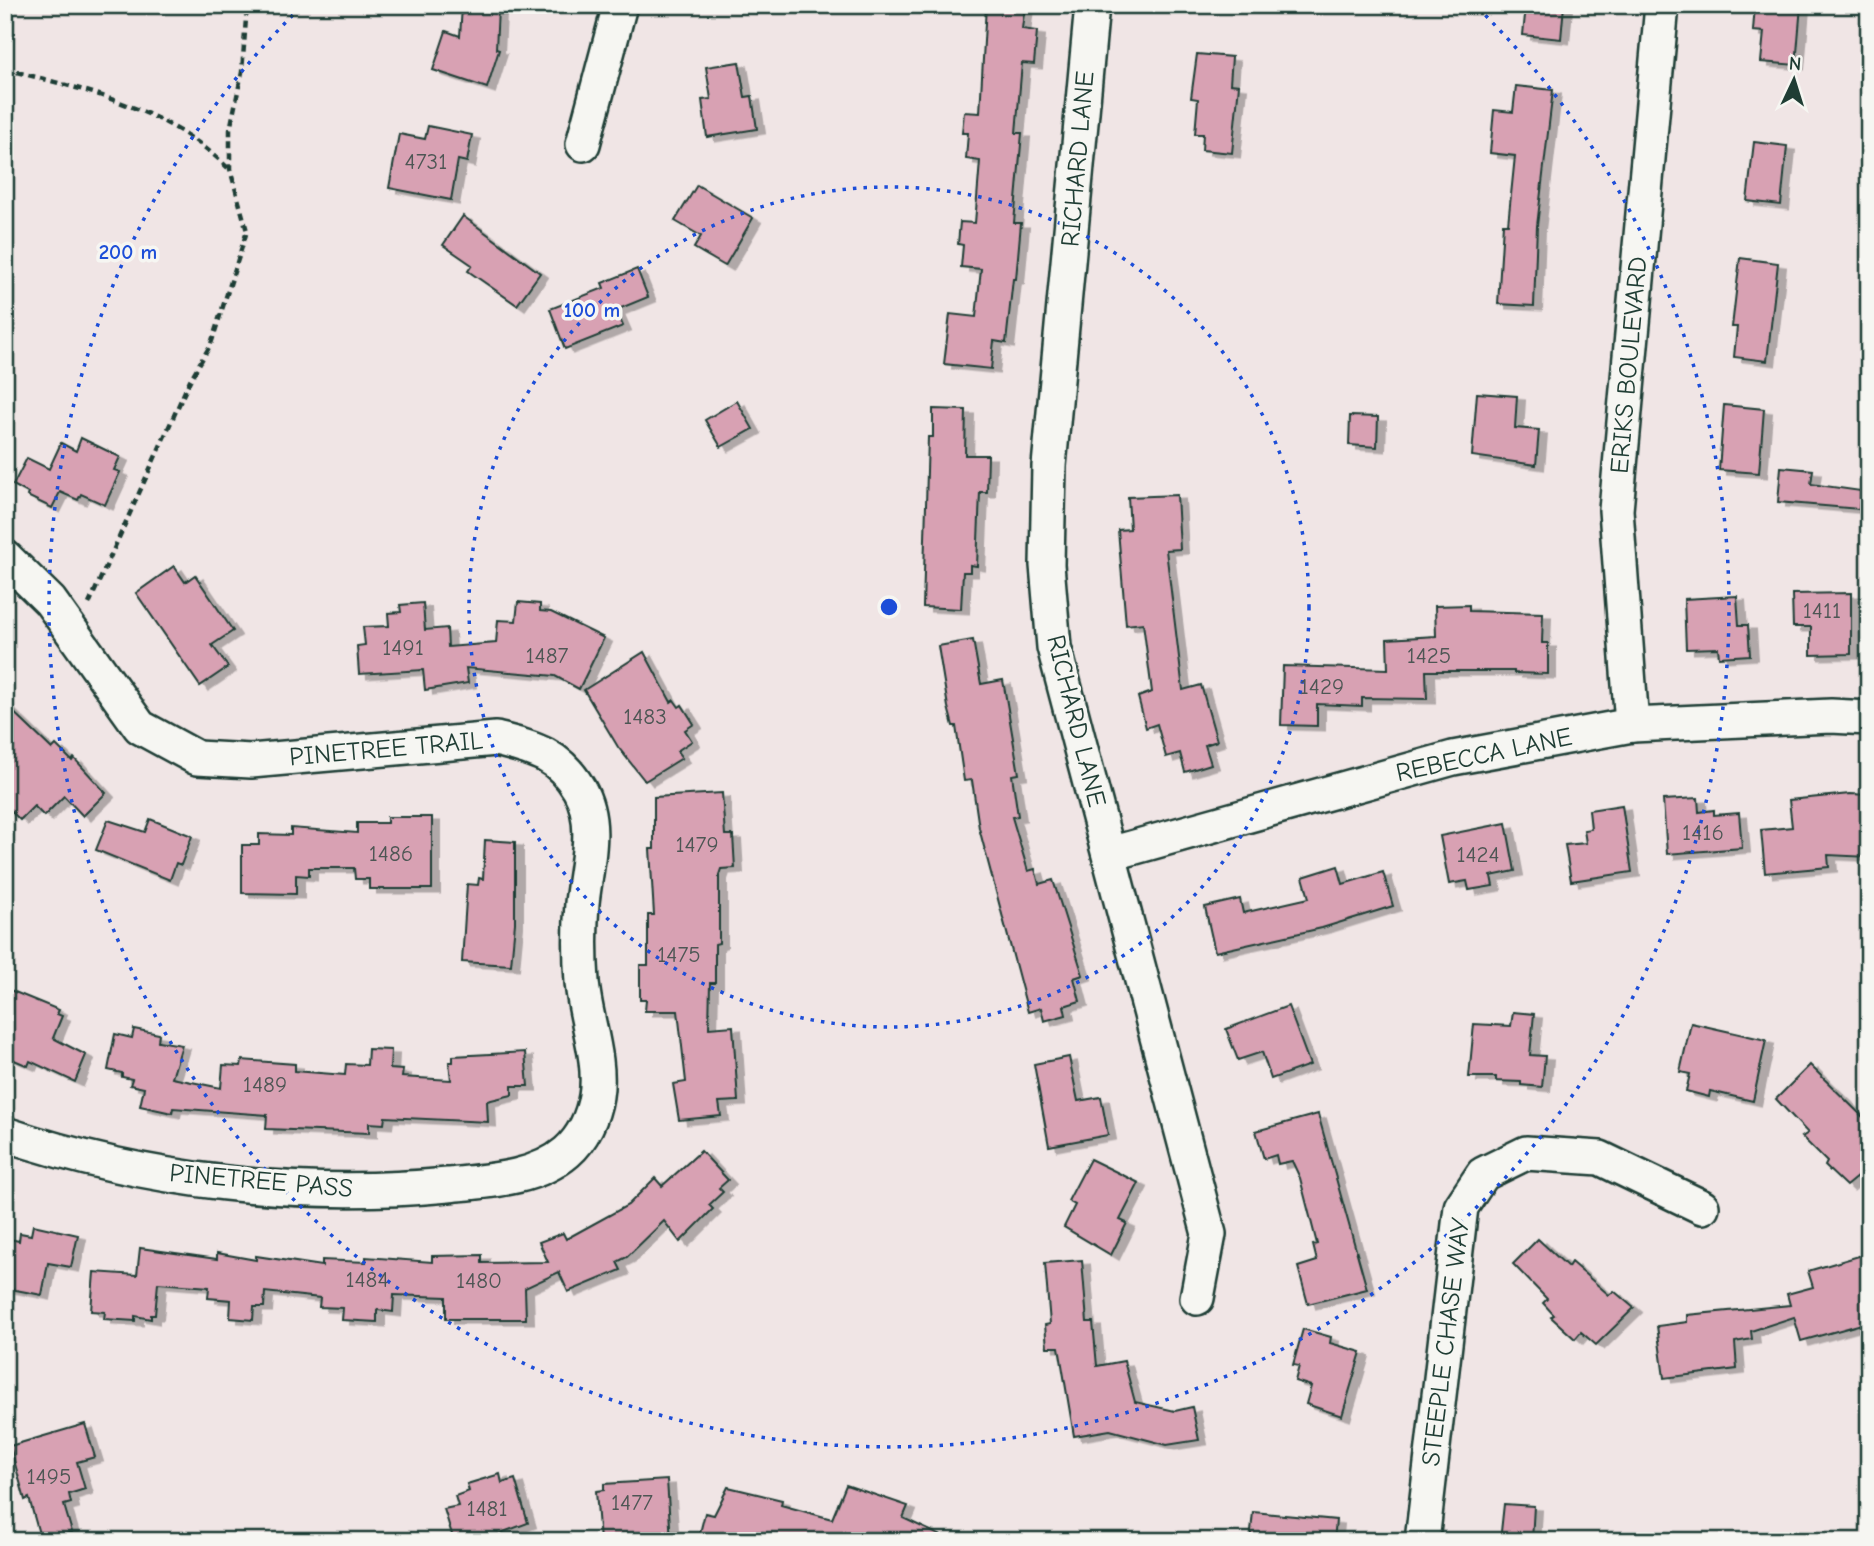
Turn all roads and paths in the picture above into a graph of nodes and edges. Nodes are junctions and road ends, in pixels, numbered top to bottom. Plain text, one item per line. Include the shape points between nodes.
1 (247, 5) edge
2 (620, 5) edge
3 (1092, 5) edge
4 (1662, 5) edge
5 (5, 69) edge
6 (583, 144) dead end
7 (230, 169) junction
8 (5, 557) edge
9 (74, 636) junction
10 (1869, 718) edge
11 (1632, 725) junction
12 (1110, 854) junction
13 (5, 1134) edge
14 (520, 1174) joint
15 (1702, 1207) dead end
16 (1197, 1298) dead end
17 (1422, 1541) edge

1 - 7 path via 242,72 230,130
2 - 6 street
3 - 12 street, RICHARD LANE via 1049,466 1047,565 1054,647
4 - 11 street, ERIKS BOULEVARD via 1616,510
5 - 7 path via 111,98 169,121
7 - 9 path via 247,231 226,300 211,344 190,380
8 - 9 street, PINETREE TRAIL via 50,601
9 - 14 street, PINETREE TRAIL via 140,727 197,758 282,760 496,739 539,750 572,780 591,832 581,955 598,1079 596,1097 587,1125 569,1150 536,1171
10 - 11 street, REBECCA LANE
11 - 12 street, REBECCA LANE via 1453,758
12 - 16 street, RICHARD LANE via 1209,1234
13 - 14 street, PINETREE PASS via 125,1166 243,1185 321,1191 401,1189
15 - 17 street, STEEPLE CHASE WAY via 1600,1158 1526,1153 1483,1174 1461,1206

